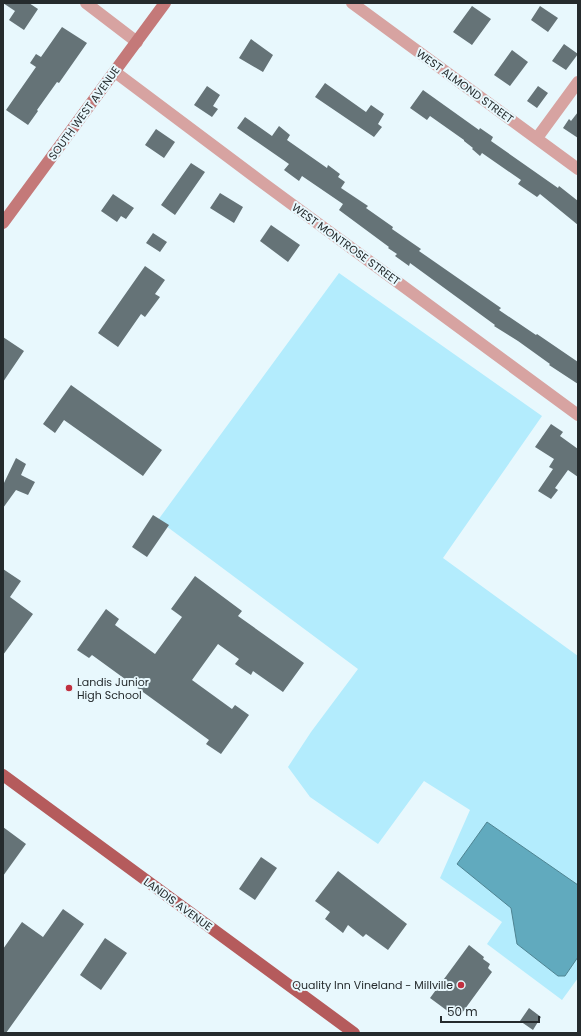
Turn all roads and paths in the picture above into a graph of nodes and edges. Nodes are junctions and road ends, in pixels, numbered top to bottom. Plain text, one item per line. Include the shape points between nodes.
1 (86, 3) edge
2 (165, 3) edge
3 (352, 3) edge
4 (137, 42) junction
5 (115, 72) junction
6 (578, 82) edge
7 (537, 138) junction
8 (578, 169) edge
9 (4, 220) edge
10 (578, 415) edge
11 (3, 775) edge
12 (354, 1033) edge

1 - 4 street
2 - 4 street, SOUTH WEST AVENUE
3 - 7 street, WEST ALMOND STREET
4 - 5 street, SOUTH WEST AVENUE
5 - 9 street, SOUTH WEST AVENUE
5 - 10 street, WEST MONTROSE STREET
6 - 7 street
7 - 8 street, WEST ALMOND STREET
11 - 12 main road, LANDIS AVENUE

